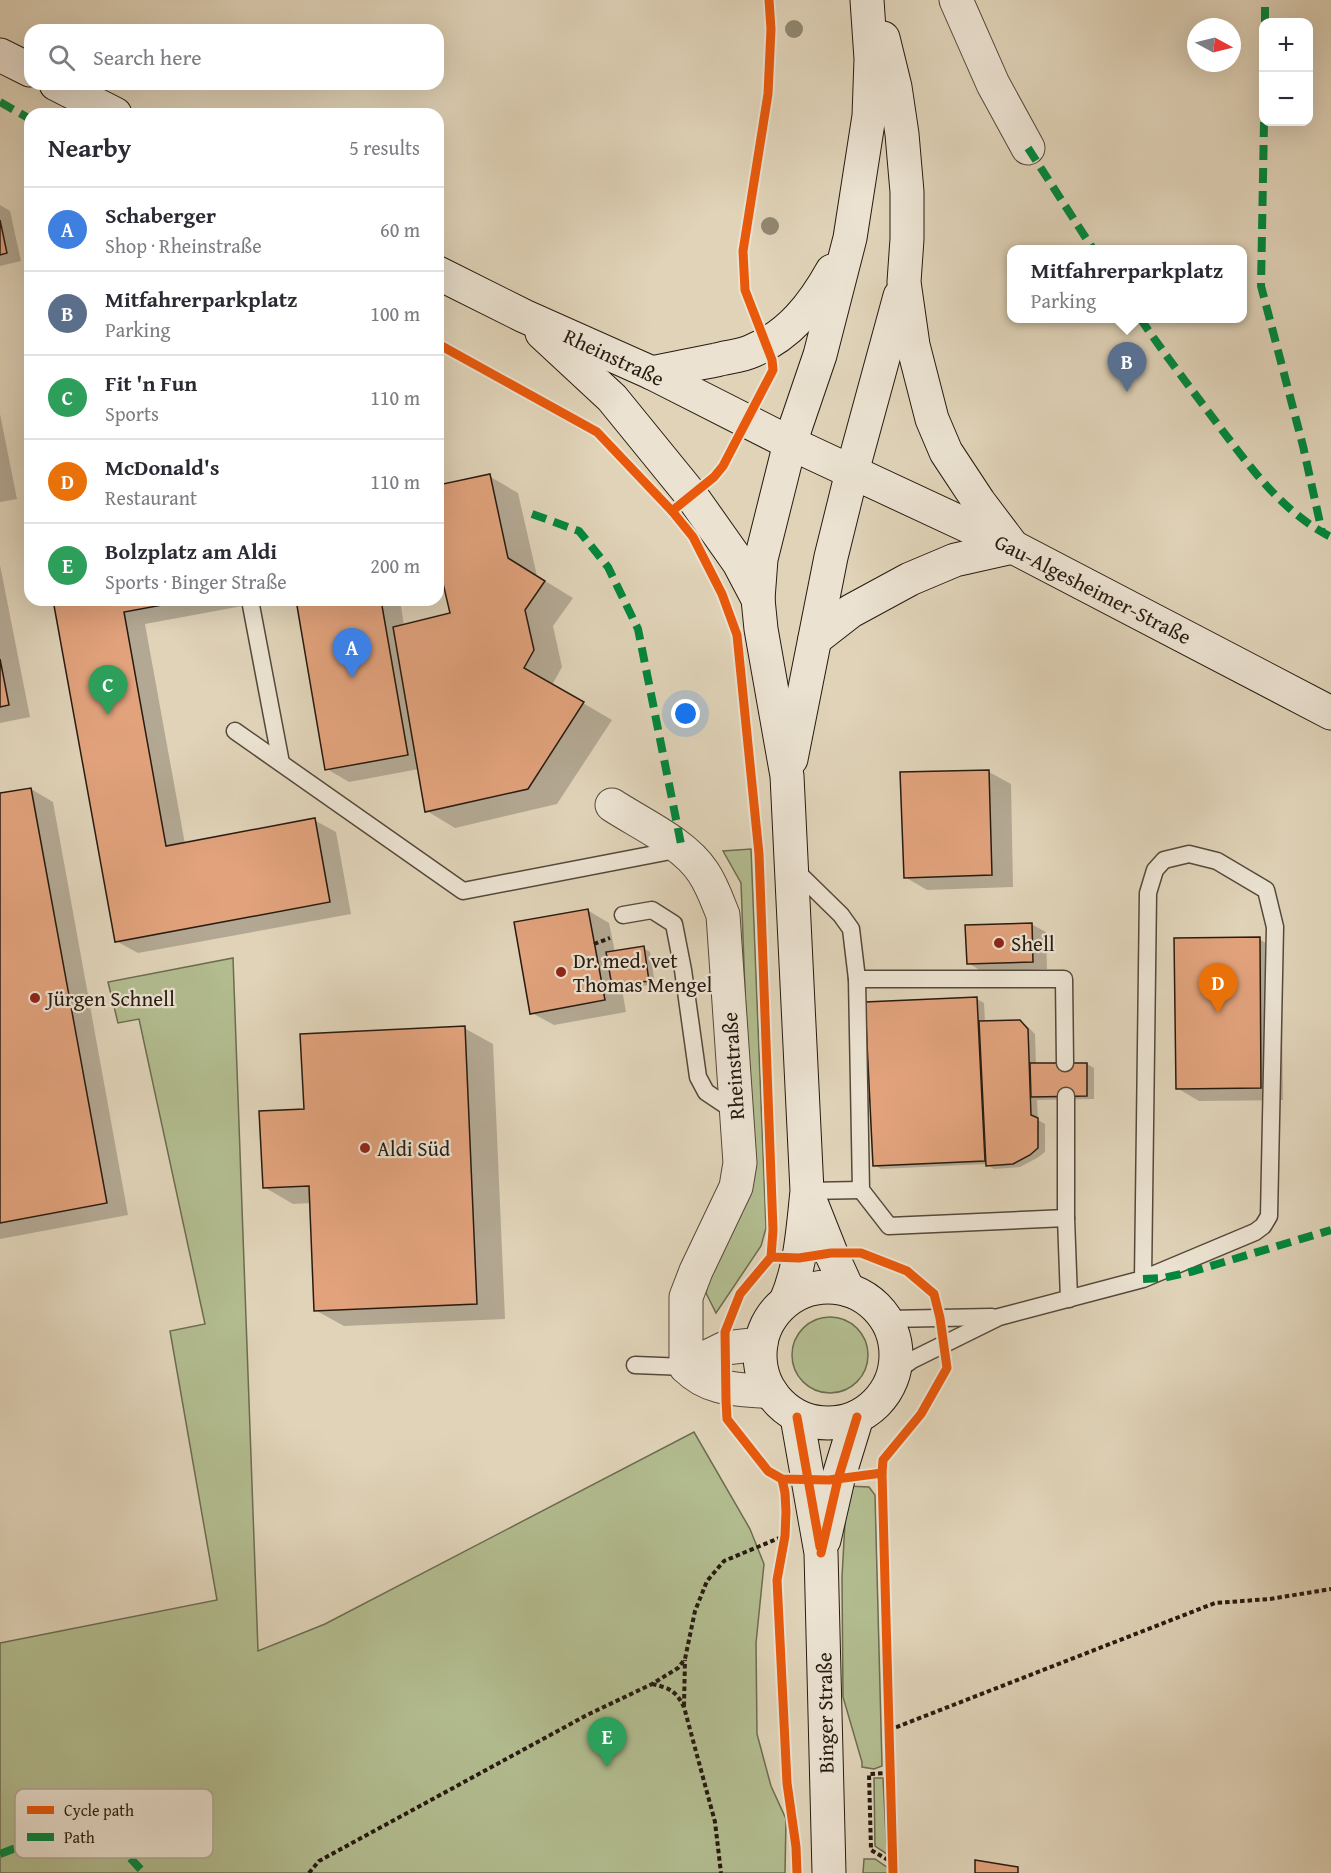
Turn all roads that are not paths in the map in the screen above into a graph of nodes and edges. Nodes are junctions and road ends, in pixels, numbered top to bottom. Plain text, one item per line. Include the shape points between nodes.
1 (867, 0) edge
2 (873, 0) edge
3 (956, 0) edge
4 (0, 55) edge
5 (24, 67) edge
6 (68, 90) edge
7 (103, 108) edge
8 (1028, 148) dead end
9 (850, 238) junction
10 (444, 276) edge
11 (904, 282) junction
12 (524, 316) junction
13 (652, 373) junction
14 (790, 444) junction
15 (852, 472) junction
16 (1013, 547) junction
17 (758, 599) junction
18 (250, 606) edge
19 (815, 639) junction
20 (1331, 713) edge
21 (235, 731) dead end
22 (281, 763) junction
23 (787, 776) junction
24 (612, 806) dead end
25 (681, 849) junction
26 (791, 865) junction
27 (623, 915) dead end
28 (857, 979) junction
29 (1065, 1063) dead end
30 (1066, 1096) dead end
31 (737, 1113) junction
32 (861, 1190) junction
33 (807, 1191) junction
34 (1066, 1218) junction
35 (1143, 1279) junction
36 (848, 1290) junction
37 (1070, 1299) junction
38 (786, 1301) junction
39 (999, 1317) junction
40 (887, 1319) junction
41 (761, 1344) junction
42 (635, 1365) dead end
43 (686, 1366) junction
44 (894, 1373) junction
45 (771, 1392) junction
46 (797, 1417) junction
47 (857, 1417) junction
48 (821, 1553) junction
49 (829, 1873) edge

1 - 9 main road via 869,116
2 - 11 main road via 895,87 902,134 907,192
3 - 8 main road via 993,84
4 - 5 main road
6 - 7 main road
9 - 13 main road via 804,314 776,337 751,352
9 - 14 main road via 820,355
10 - 12 main road, Rheinstraße
11 - 15 main road
11 - 16 main road via 913,345 932,419 946,452
12 - 13 main road, Rheinstraße
12 - 17 main road via 612,398 691,495 739,563
13 - 14 main road, Rheinstraße
14 - 15 main road, Rheinstraße
14 - 17 main road via 761,558
15 - 16 main road, Gau-Algesheimer-Straße
15 - 19 main road
16 - 19 main road via 955,560 910,579 851,611
16 - 20 main road, Gau-Algesheimer-Straße
17 - 23 main road
18 - 22 lane
19 - 23 main road
21 - 22 lane
22 - 25 lane via 463,891
23 - 26 main road
24 - 25 main road, Rheinstraße
25 - 31 main road, Rheinstraße via 702,870 723,915
26 - 28 lane via 851,929
26 - 33 main road
27 - 31 lane via 652,910 674,924 698,1077 706,1092
28 - 29 lane via 1064,979
28 - 32 lane
30 - 34 lane
31 - 43 main road, Rheinstraße via 740,1163 736,1187 686,1297
32 - 33 lane
32 - 34 lane via 889,1226
33 - 36 main road
33 - 38 main road via 800,1258
34 - 37 lane
35 - 35 lane via 1255,1232 1269,1216 1275,927 1266,890 1217,861 1190,854 1164,860 1155,870 1148,893
35 - 37 lane
36 - 38 main road via 816,1288
36 - 40 main road via 864,1297
37 - 39 lane
38 - 41 main road via 774,1313
39 - 40 lane
39 - 44 lane
40 - 44 main road via 897,1355
41 - 43 main road via 725,1348
41 - 45 main road via 761,1369
42 - 43 lane
43 - 45 main road via 709,1384
44 - 47 main road via 880,1399
45 - 46 main road
46 - 47 main road via 817,1423 838,1423
46 - 48 main road, Binger Straße
47 - 48 main road, Binger Straße
48 - 49 main road, Binger Straße

